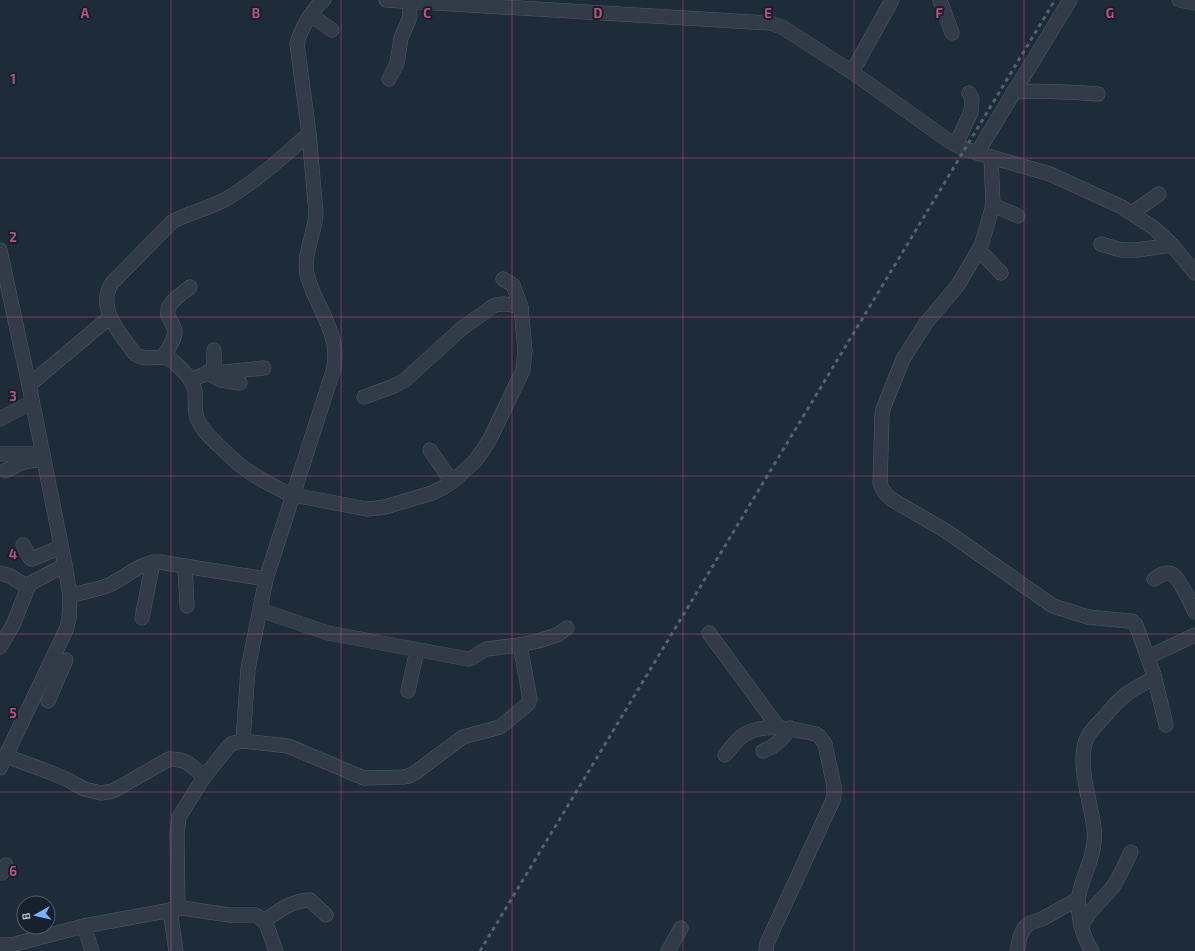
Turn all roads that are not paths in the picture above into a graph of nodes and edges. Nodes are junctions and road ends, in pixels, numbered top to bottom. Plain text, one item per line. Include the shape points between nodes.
1 (324, 0) edge
2 (386, 0) edge
3 (892, 0) edge
4 (940, 0) edge
5 (1070, 0) edge
6 (1179, 0) edge
7 (409, 1) junction
8 (1195, 3) edge
9 (311, 15) junction
10 (332, 30) dead end
11 (952, 33) dead end
12 (852, 72) junction
13 (389, 79) dead end
14 (1014, 92) junction
15 (969, 93) dead end
16 (1098, 94) dead end
17 (309, 134) junction
18 (956, 144) junction
19 (977, 153) junction
20 (992, 157) junction
21 (1159, 194) dead end
22 (993, 205) junction
23 (1132, 213) junction
24 (1018, 216) dead end
25 (1101, 244) dead end
26 (1172, 245) junction
27 (0, 250) edge
28 (979, 250) junction
29 (1195, 272) edge
30 (1001, 273) dead end
31 (503, 279) dead end
32 (190, 287) dead end
33 (521, 307) junction
34 (110, 317) junction
35 (179, 347) dead end
36 (214, 350) dead end
37 (164, 356) junction
38 (264, 368) dead end
39 (207, 374) junction
40 (191, 380) junction
41 (240, 383) dead end
42 (29, 385) junction
43 (364, 397) dead end
44 (32, 402) junction
45 (0, 419) edge
46 (430, 450) dead end
47 (0, 454) edge
48 (43, 457) junction
49 (5, 471) dead end
50 (452, 482) junction
51 (293, 496) junction
52 (23, 545) dead end
53 (61, 547) junction
54 (153, 562) junction
55 (65, 565) junction
56 (185, 566) junction
57 (0, 573) edge
58 (266, 579) junction
59 (1154, 579) dead end
60 (28, 587) junction
61 (70, 596) junction
62 (188, 606) dead end
63 (260, 610) junction
64 (1195, 612) edge
65 (142, 618) dead end
66 (567, 628) dead end
67 (709, 633) dead end
68 (1195, 635) edge
69 (520, 645) junction
70 (0, 647) edge
71 (417, 650) junction
72 (66, 660) dead end
73 (1151, 666) junction
74 (52, 675) junction
75 (408, 691) dead end
76 (48, 701) dead end
77 (1166, 725) dead end
78 (784, 728) junction
79 (243, 741) junction
80 (763, 752) dead end
81 (725, 755) dead end
82 (3, 762) edge
83 (204, 777) junction
84 (1131, 852) dead end
85 (1078, 898) junction
86 (174, 909) junction
87 (326, 915) dead end
88 (264, 921) junction
89 (84, 926) junction
90 (1081, 927) junction
91 (681, 928) dead end
92 (0, 945) edge
93 (92, 951) edge
94 (176, 951) edge
95 (276, 951) edge
96 (668, 951) edge
97 (766, 951) edge
98 (1017, 951) edge
99 (1092, 951) edge

1 - 9 street
2 - 7 street
3 - 12 street
4 - 11 street
5 - 14 street
6 - 8 street
7 - 12 street via 770,24 782,27
7 - 13 street via 410,17 401,38 397,63
9 - 10 street
9 - 17 street via 301,30 297,44
12 - 18 street
14 - 16 street
14 - 19 street
15 - 18 street via 972,99 971,112
17 - 34 street via 256,180 218,204 172,222 112,283 106,300
17 - 51 street via 316,220 307,255 307,273 332,335 336,356
18 - 19 street
19 - 20 street
20 - 22 street
20 - 23 street via 1050,174
21 - 23 street
22 - 24 street
22 - 28 street
23 - 26 street
25 - 26 street via 1121,250
26 - 29 street
27 - 42 street
28 - 30 street
28 - 73 street via 958,285 923,327 901,364 886,400 882,416 879,478 882,489 891,499 946,531 1053,606 1088,617 1132,621 1136,625
31 - 33 street via 513,285
32 - 37 street via 170,304 167,310 175,332
33 - 43 street via 508,304 493,306 464,327 405,380
33 - 50 street via 525,351 523,370 483,450
34 - 37 street via 138,357 146,359
34 - 42 street
35 - 37 street
36 - 39 street via 214,368
37 - 40 street via 174,361
38 - 39 street
39 - 40 street
39 - 41 street
40 - 51 street via 195,391 197,418 209,436 248,471
42 - 44 street
44 - 45 street
44 - 48 street
46 - 50 street
47 - 48 street
48 - 49 street via 23,462
48 - 53 street
50 - 51 street via 432,493 385,507 367,509
51 - 58 street
52 - 53 street via 32,559
53 - 55 street
54 - 56 street
54 - 61 street via 142,565 109,585
54 - 65 street
55 - 60 street via 34,580
55 - 61 street
56 - 58 street
56 - 62 street
57 - 60 street
58 - 63 street
59 - 64 street via 1166,573 1176,577
60 - 70 street via 13,625
61 - 74 street via 69,619
63 - 71 street via 328,633
63 - 79 street via 248,669
66 - 69 street via 557,635
67 - 78 street
68 - 73 street
69 - 71 street via 486,649 468,659
69 - 79 street via 530,699 528,704 500,727 463,737 409,776 364,778 293,748
71 - 75 street
72 - 74 street
73 - 77 street
73 - 85 street via 1151,679 1120,699 1086,739 1083,762 1095,843
74 - 76 street
74 - 82 street
78 - 80 street via 783,737 772,748
78 - 81 street via 762,729 744,734
78 - 97 street via 816,734 822,739 834,793 767,943
79 - 83 street via 229,746
82 - 83 street via 52,773 84,789 101,793 112,791 168,759 179,759 190,764
83 - 86 street via 177,824
84 - 90 street via 1113,886 1090,912
85 - 90 street
85 - 98 street via 1024,928
86 - 88 street via 256,915
86 - 89 street
86 - 94 street
87 - 88 street via 310,900 304,900 278,911
88 - 95 street
89 - 92 street via 19,943
89 - 93 street
90 - 99 street
91 - 96 street

